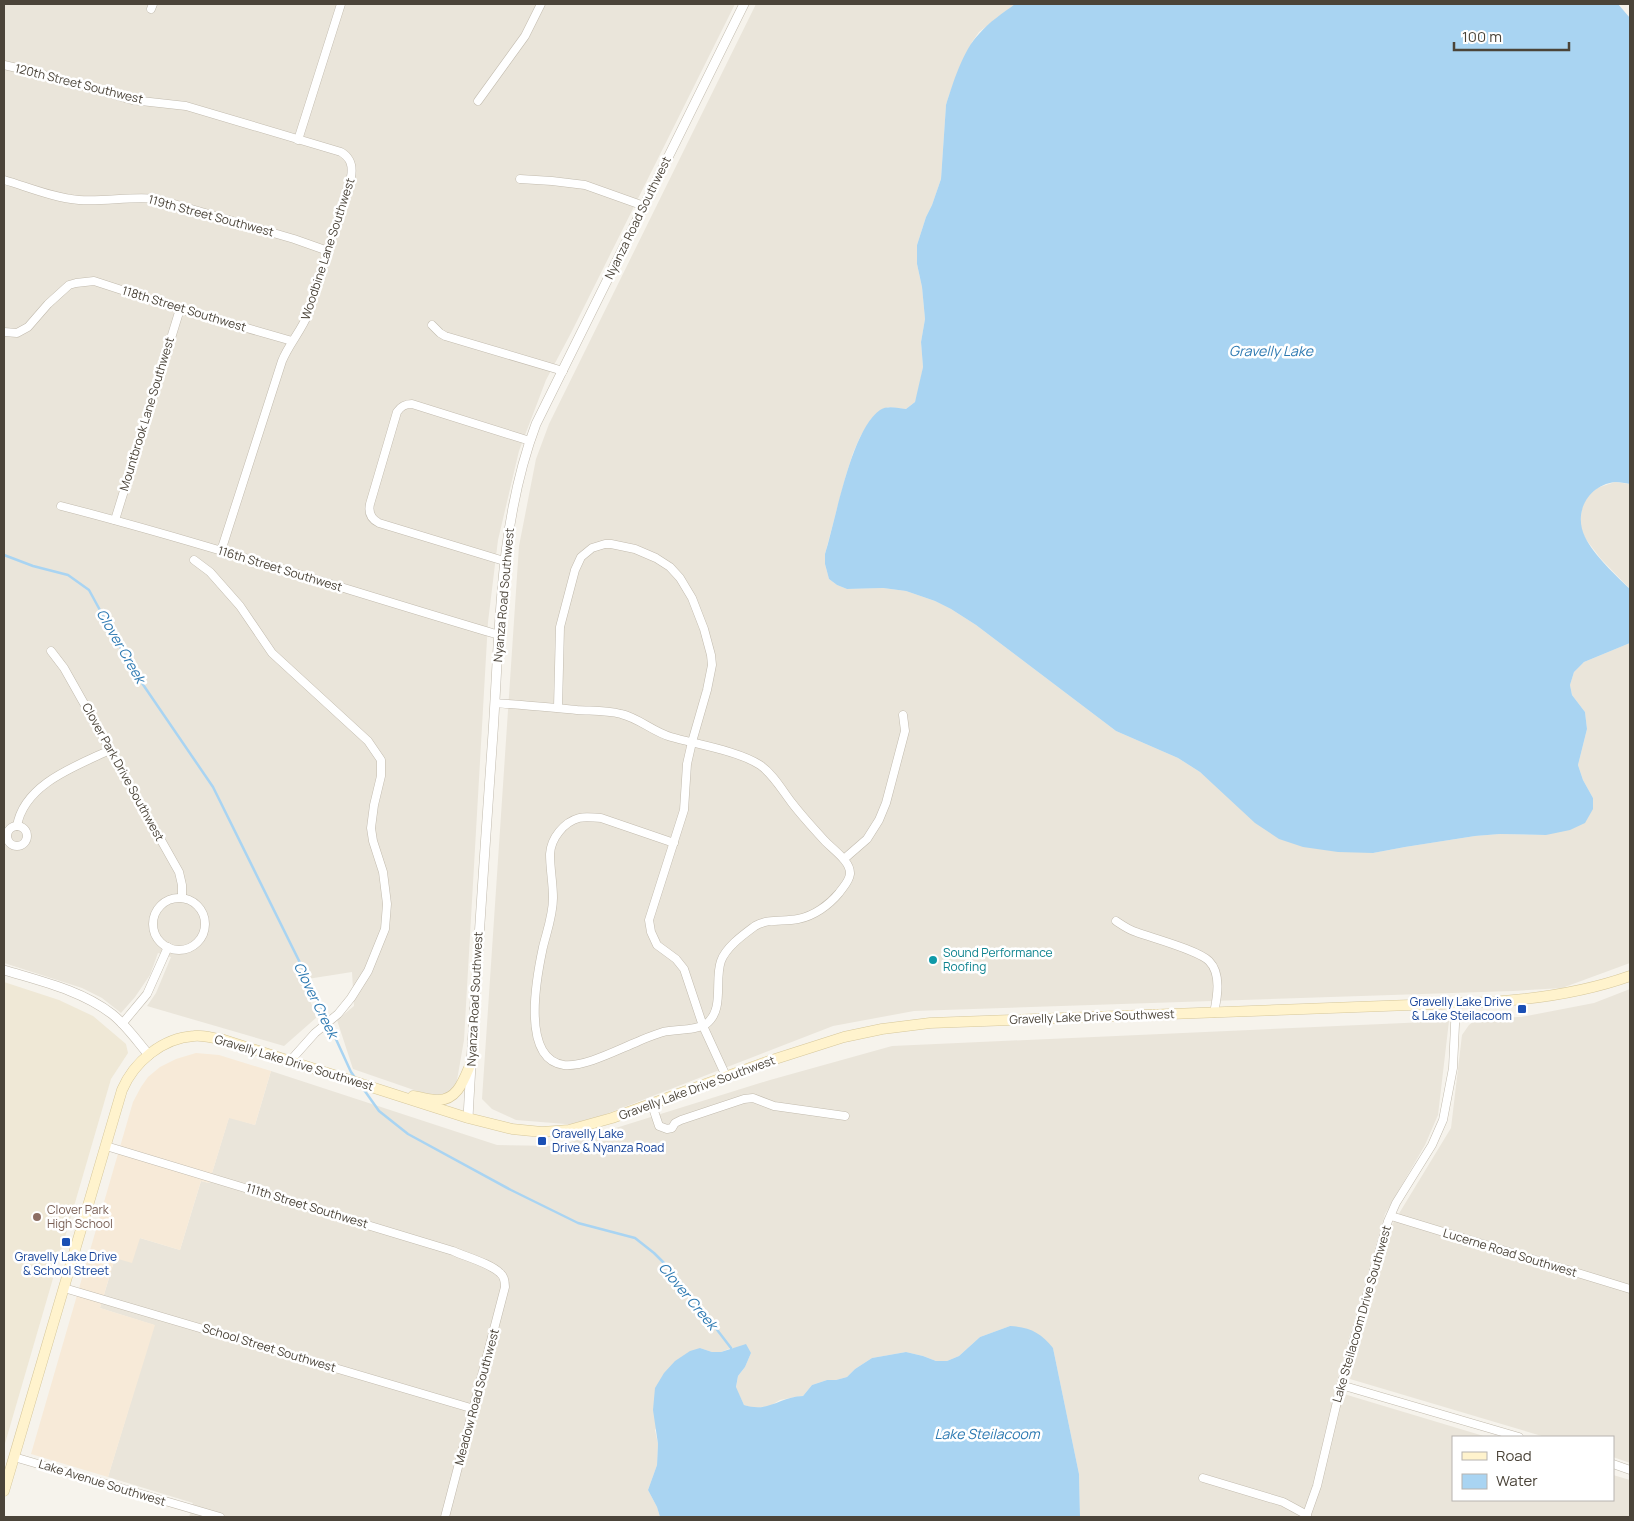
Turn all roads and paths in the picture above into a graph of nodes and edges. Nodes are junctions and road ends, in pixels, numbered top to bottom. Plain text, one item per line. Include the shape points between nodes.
1 (341, 4) edge
2 (541, 4) edge
3 (744, 4) edge
4 (4, 65) edge
5 (478, 100) dead end
6 (298, 140) junction
7 (4, 180) edge
8 (520, 180) dead end
9 (644, 206) junction
10 (328, 251) junction
11 (180, 308) junction
12 (432, 325) dead end
13 (4, 332) edge
14 (292, 341) junction
15 (563, 371) junction
16 (530, 441) junction
17 (60, 506) dead end
18 (115, 520) junction
19 (221, 552) junction
20 (194, 560) dead end
21 (504, 561) junction
22 (499, 635) junction
23 (51, 651) dead end
24 (495, 703) junction
25 (558, 707) junction
26 (903, 715) dead end
27 (692, 742) junction
28 (110, 750) junction
29 (17, 826) dead end
30 (674, 843) junction
31 (844, 859) junction
32 (182, 898) junction
33 (1116, 921) dead end
34 (168, 947) junction
35 (4, 970) edge
36 (1630, 976) edge
37 (1456, 1003) junction
38 (1214, 1013) junction
39 (122, 1024) junction
40 (703, 1026) junction
41 (149, 1055) junction
42 (290, 1060) junction
43 (471, 1063) junction
44 (726, 1076) junction
45 (388, 1093) junction
46 (652, 1105) junction
47 (845, 1116) dead end
48 (468, 1118) junction
49 (106, 1146) junction
50 (1391, 1216) junction
51 (503, 1277) joint
52 (64, 1288) junction
53 (1630, 1289) edge
54 (1341, 1385) junction
55 (474, 1409) junction
56 (1516, 1436) edge
57 (14, 1457) junction
58 (1614, 1464) edge
59 (1630, 1470) edge
60 (1203, 1478) dead end
61 (4, 1491) edge
62 (1307, 1516) edge
63 (220, 1517) edge
64 (445, 1517) edge

1 - 6 street
2 - 5 street via 525,36
3 - 9 street, Nyanza Road Southwest
4 - 6 street, 120th Street Southwest via 132,100 208,111
6 - 10 street, Woodbine Lane Southwest via 341,152 352,164
7 - 10 street, 119th Street Southwest via 79,200 157,199
8 - 9 street via 585,185
9 - 15 street, Nyanza Road Southwest
10 - 14 street, Woodbine Lane Southwest via 308,314
11 - 13 street, 118th Street Southwest via 94,281 76,283 48,304 24,330
11 - 14 street, 118th Street Southwest
11 - 18 street, Mountbrook Lane Southwest
12 - 15 street via 445,336
14 - 19 street, Woodbine Lane Southwest via 282,361
15 - 16 street, Nyanza Road Southwest
16 - 21 street, Nyanza Road Southwest via 515,496
16 - 21 street via 412,404 402,406 397,412 370,504 372,518 379,523
17 - 18 street, 116th Street Southwest
18 - 19 street, 116th Street Southwest
19 - 22 street, 116th Street Southwest
20 - 42 street via 210,572 240,606 272,654 368,741 381,760 371,828 383,872 387,904 381,942 351,998
21 - 22 street, Nyanza Road Southwest
22 - 24 street, Nyanza Road Southwest
23 - 28 street, Clover Park Drive Southwest
24 - 25 street
24 - 43 street, Nyanza Road Southwest
25 - 27 street via 624,714 662,734
25 - 27 street via 561,619 575,570 585,553 596,547 605,544 623,546 656,558 674,570 692,598 704,629 712,665
26 - 31 street via 905,731 880,820 867,839
27 - 30 street via 687,764 686,804
27 - 31 street via 759,764
28 - 29 street via 72,768 34,792 23,807
28 - 32 street, Clover Park Drive Southwest via 179,872
30 - 40 street via 649,920 658,945 684,969
30 - 40 street via 601,818 577,818 558,833 550,853 553,899 537,978 536,1030 543,1051 554,1062 567,1065 587,1062 662,1033
31 - 40 street via 850,877 824,907 798,919 762,922 727,951 719,966 714,1012
32 - 34 street via 169,900 156,911 153,927 156,936
32 - 34 street via 200,908 205,924 203,933 193,946 176,950
33 - 38 street via 1134,932 1197,954 1210,962 1217,976
34 - 39 street via 146,994
35 - 39 street via 78,995 104,1009
36 - 37 main road, Gravelly Lake Drive Southwest via 1580,990 1527,999
37 - 38 main road, Gravelly Lake Drive Southwest
37 - 50 street, Lake Steilacoom Drive Southwest via 1453,1068 1443,1120
38 - 44 main road, Gravelly Lake Drive Southwest via 930,1023 882,1029 844,1037
39 - 41 street
40 - 44 street
41 - 42 main road, Gravelly Lake Drive Southwest via 172,1040 203,1036
41 - 49 main road, Gravelly Lake Drive Southwest via 126,1081
42 - 45 main road, Gravelly Lake Drive Southwest
43 - 45 main road via 462,1084 449,1098 437,1100
43 - 48 street, Nyanza Road Southwest
44 - 46 main road, Gravelly Lake Drive Southwest
45 - 48 main road, Gravelly Lake Drive Southwest
46 - 47 street via 659,1126 667,1129 681,1120 753,1098 774,1106
46 - 48 main road, Gravelly Lake Drive Southwest via 560,1131 512,1129
49 - 51 street, 111th Street Southwest via 453,1251 491,1267
49 - 52 main road, Gravelly Lake Drive Southwest
50 - 53 street, Lucerne Road Southwest
50 - 54 street, Lake Steilacoom Drive Southwest
51 - 55 street, Meadow Road Southwest via 505,1287
52 - 55 street, School Street Southwest
52 - 57 main road, Gravelly Lake Drive Southwest
54 - 56 street
54 - 62 street, Lake Steilacoom Drive Southwest
55 - 64 street, Meadow Road Southwest
57 - 61 main road, Gravelly Lake Drive Southwest
57 - 63 street, Lake Avenue Southwest
58 - 59 street
60 - 62 street via 1283,1502

